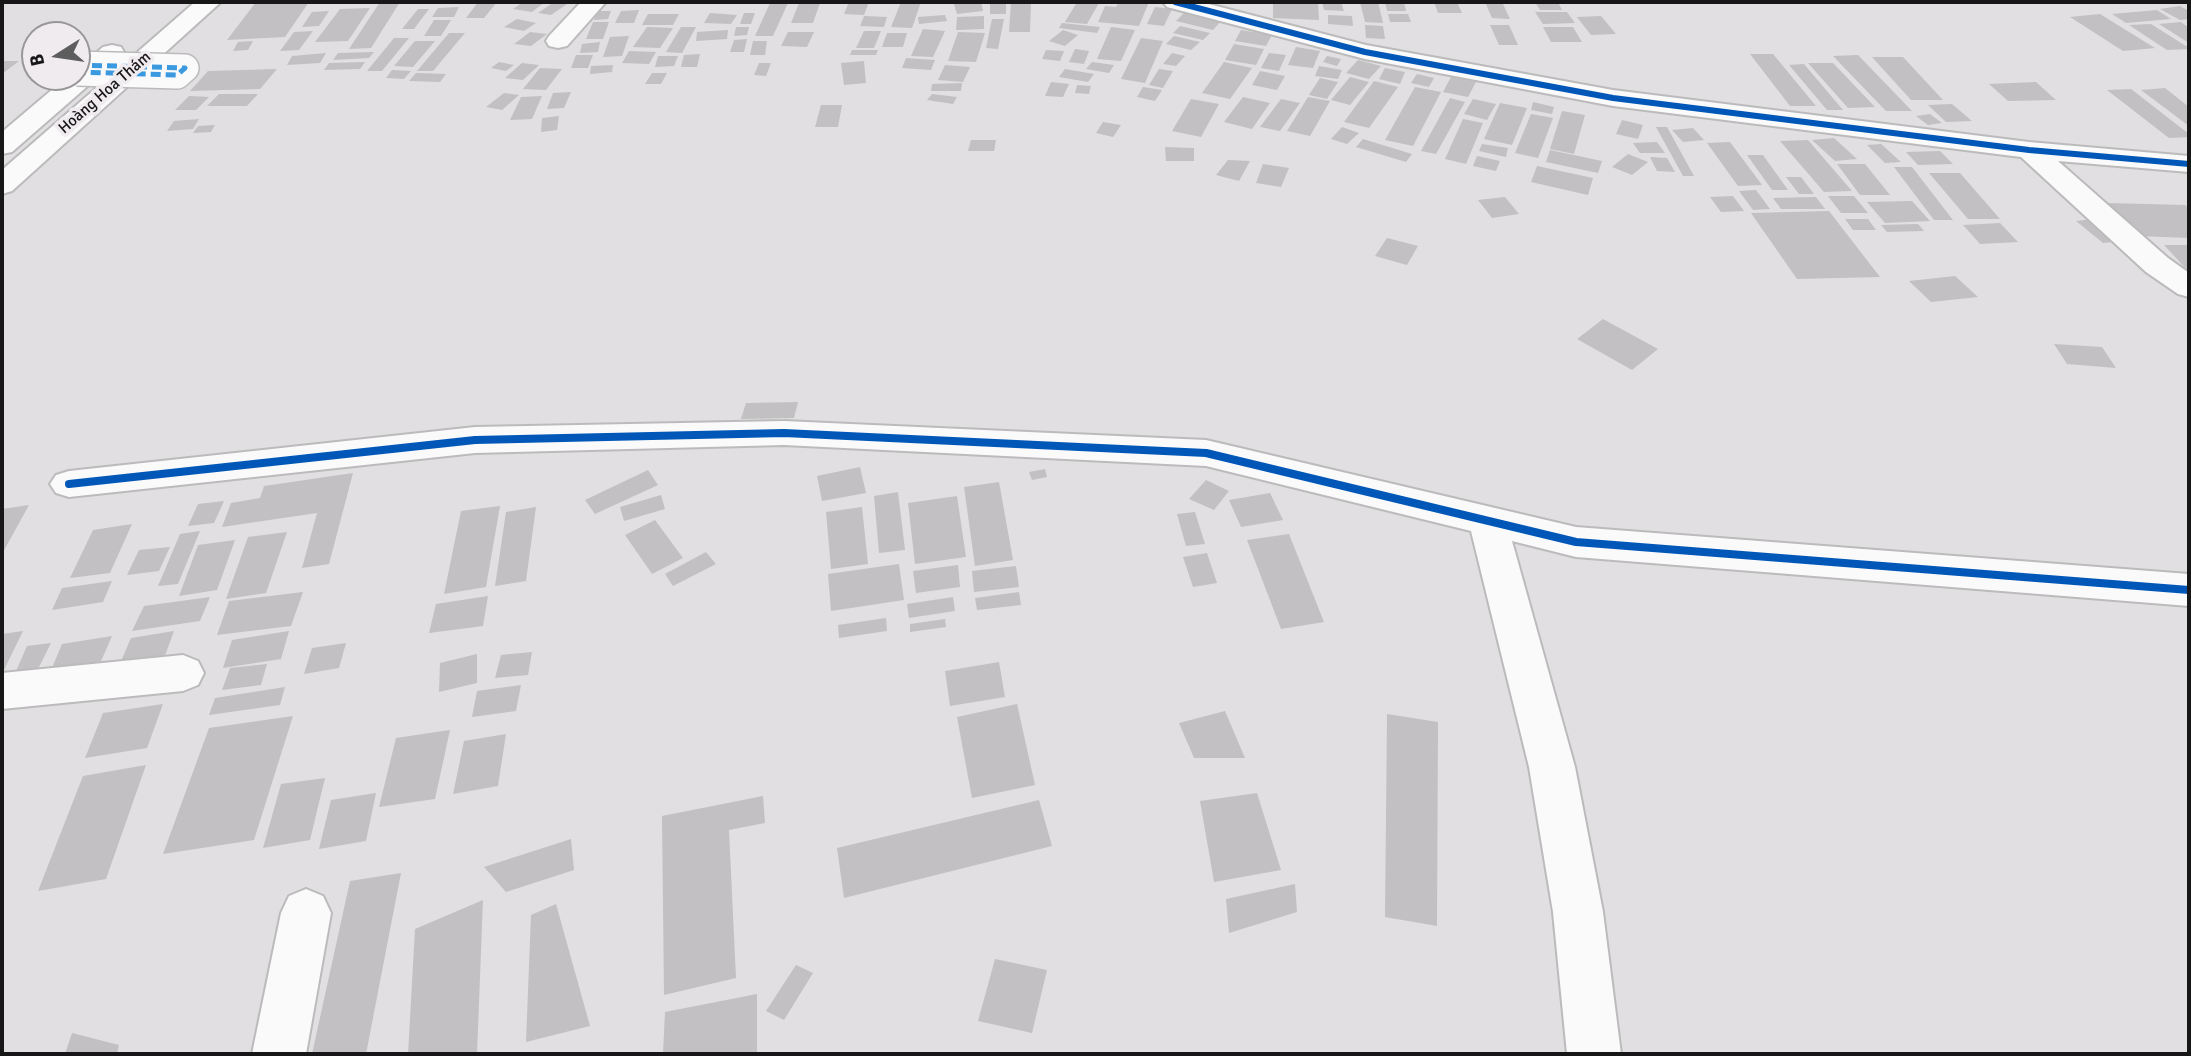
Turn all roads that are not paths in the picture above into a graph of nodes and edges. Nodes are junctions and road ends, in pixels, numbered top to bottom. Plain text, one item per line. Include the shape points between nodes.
1 (209, 2) edge
2 (594, 2) edge
3 (1175, 2) edge
4 (128, 38) dead end
5 (558, 41) dead end
6 (91, 65) edge
7 (91, 72) edge
8 (2, 146) edge
9 (2029, 150) junction
10 (2189, 164) edge
11 (2, 185) edge
12 (2189, 288) edge
13 (69, 484) dead end
14 (1487, 520) junction
15 (2189, 590) edge
16 (183, 673) dead end
17 (2, 691) edge
18 (306, 913) dead end
19 (279, 1054) edge
20 (1594, 1054) edge

1 - 11 street, Hoàng Hoa Thám
2 - 5 street
3 - 9 street via 1365,52 1489,77 1613,98
4 - 8 street, Hoàng Hoa Thám
6 - 7 street, bridge via 185,68 177,75
9 - 10 street
9 - 12 street
13 - 14 street via 475,440 784,433 1206,453
14 - 15 street via 1576,542
14 - 20 street via 1552,767 1578,912
16 - 17 street
18 - 19 street

